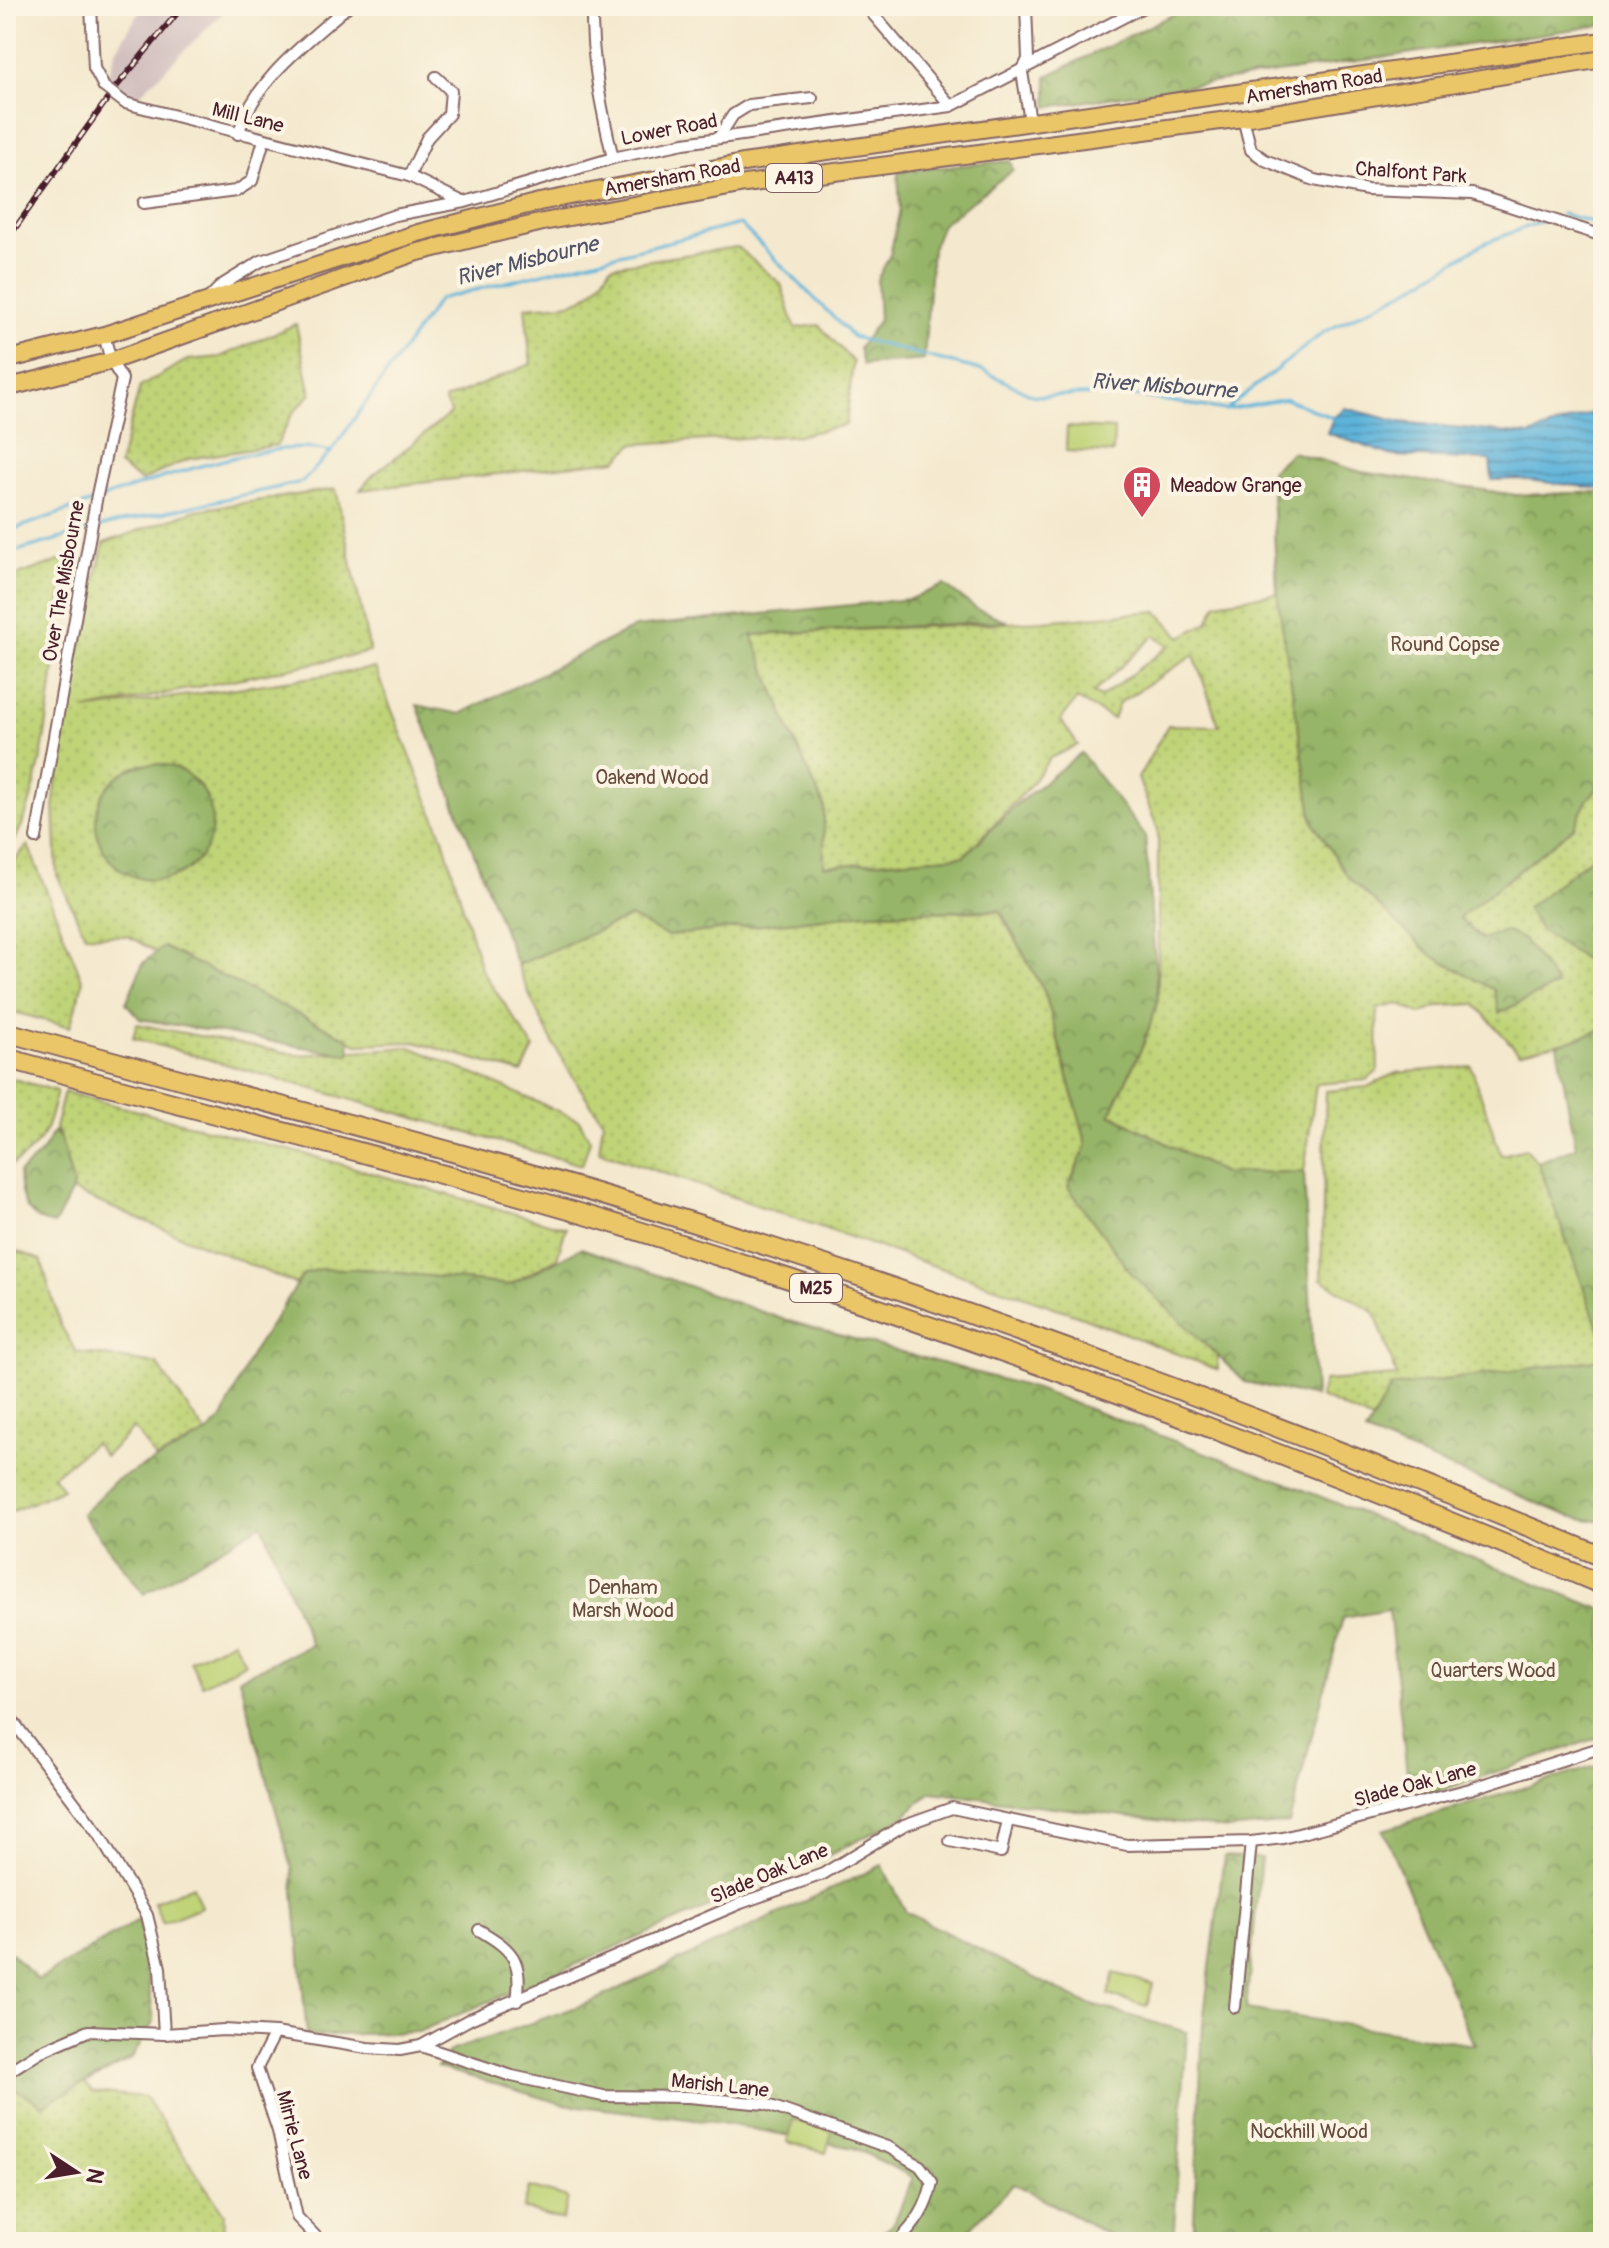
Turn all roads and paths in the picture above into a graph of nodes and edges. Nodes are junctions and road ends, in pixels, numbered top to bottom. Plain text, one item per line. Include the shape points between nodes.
1 (11, 6) edge
2 (91, 6) edge
3 (348, 6) edge
4 (592, 6) edge
5 (866, 6) edge
6 (1026, 6) edge
7 (1145, 6) edge
8 (6, 12) edge
9 (1603, 41) edge
10 (1603, 59) edge
11 (1022, 72) junction
12 (436, 77) dead end
13 (812, 98) dead end
14 (951, 106) junction
15 (1243, 118) junction
16 (1030, 121) junction
17 (238, 134) junction
18 (719, 137) junction
19 (264, 140) junction
20 (613, 158) junction
21 (409, 176) junction
22 (465, 202) junction
23 (144, 203) dead end
24 (1603, 236) edge
25 (203, 304) junction
26 (104, 335) junction
27 (6, 360) edge
28 (111, 361) junction
29 (6, 388) edge
30 (36, 838) dead end
31 (6, 1032) edge
32 (6, 1058) edge
33 (1603, 1557) edge
34 (1603, 1585) edge
35 (6, 1712) edge
36 (1603, 1747) edge
37 (1008, 1820) junction
38 (950, 1841) dead end
39 (1251, 1842) junction
40 (479, 1930) dead end
41 (517, 2001) junction
42 (1235, 2007) dead end
43 (275, 2033) junction
44 (164, 2034) junction
45 (421, 2046) junction
46 (6, 2073) edge
47 (321, 2242) edge
48 (898, 2242) edge

1 - 8 street
2 - 17 street, Mill Lane, bridge via 94,68 104,87 125,103
3 - 17 street via 272,73 246,110
4 - 20 street via 591,40
5 - 14 street
6 - 11 street via 1028,59
7 - 11 street, Lower Road
9 - 16 highway, A413
10 - 15 highway, Amersham Road / A413
11 - 14 street, Lower Road
11 - 16 street
12 - 21 street via 451,91 449,114 427,138
13 - 18 street via 749,105 733,115
14 - 18 street, Lower Road
15 - 24 street, Chalfont Park via 1251,150 1314,180 1367,190 1472,194
15 - 28 highway, Amersham Road / A413 via 745,184 543,222 414,253
16 - 25 highway, A413 via 743,163 539,202 418,233
17 - 19 street, Mill Lane
18 - 20 street, Lower Road
19 - 21 street, Mill Lane
19 - 23 street via 252,181 236,191
20 - 22 street, Lower Road
21 - 22 street, Mill Lane
22 - 25 street, Lower Road via 395,215 261,261
25 - 26 highway, A413
26 - 27 highway, A413
26 - 28 street, Over The Misbourne
28 - 29 highway, Amersham Road / A413
28 - 30 street, Over The Misbourne via 122,379
31 - 33 highway, M25 via 475,1158 817,1263 1181,1389
32 - 34 highway, M25 via 469,1181 902,1316 1364,1484
35 - 44 street via 99,1835 147,1915 160,1968
36 - 39 street, Slade Oak Lane via 1470,1789
37 - 38 street via 1001,1852
37 - 39 street, Slade Oak Lane via 1127,1845
37 - 41 street, Slade Oak Lane via 952,1808 904,1825 823,1874 741,1903
39 - 42 street
40 - 41 street via 505,1945 516,1960
41 - 45 street, Slade Oak Lane
43 - 44 street, Slade Oak Lane
43 - 45 street, Slade Oak Lane via 367,2048
43 - 47 street, Mirrie Lane via 257,2068 297,2217
44 - 46 street, Slade Oak Lane via 88,2031
45 - 48 street, Marish Lane via 512,2076 603,2096 765,2104 890,2148 920,2166 932,2182 917,2223

